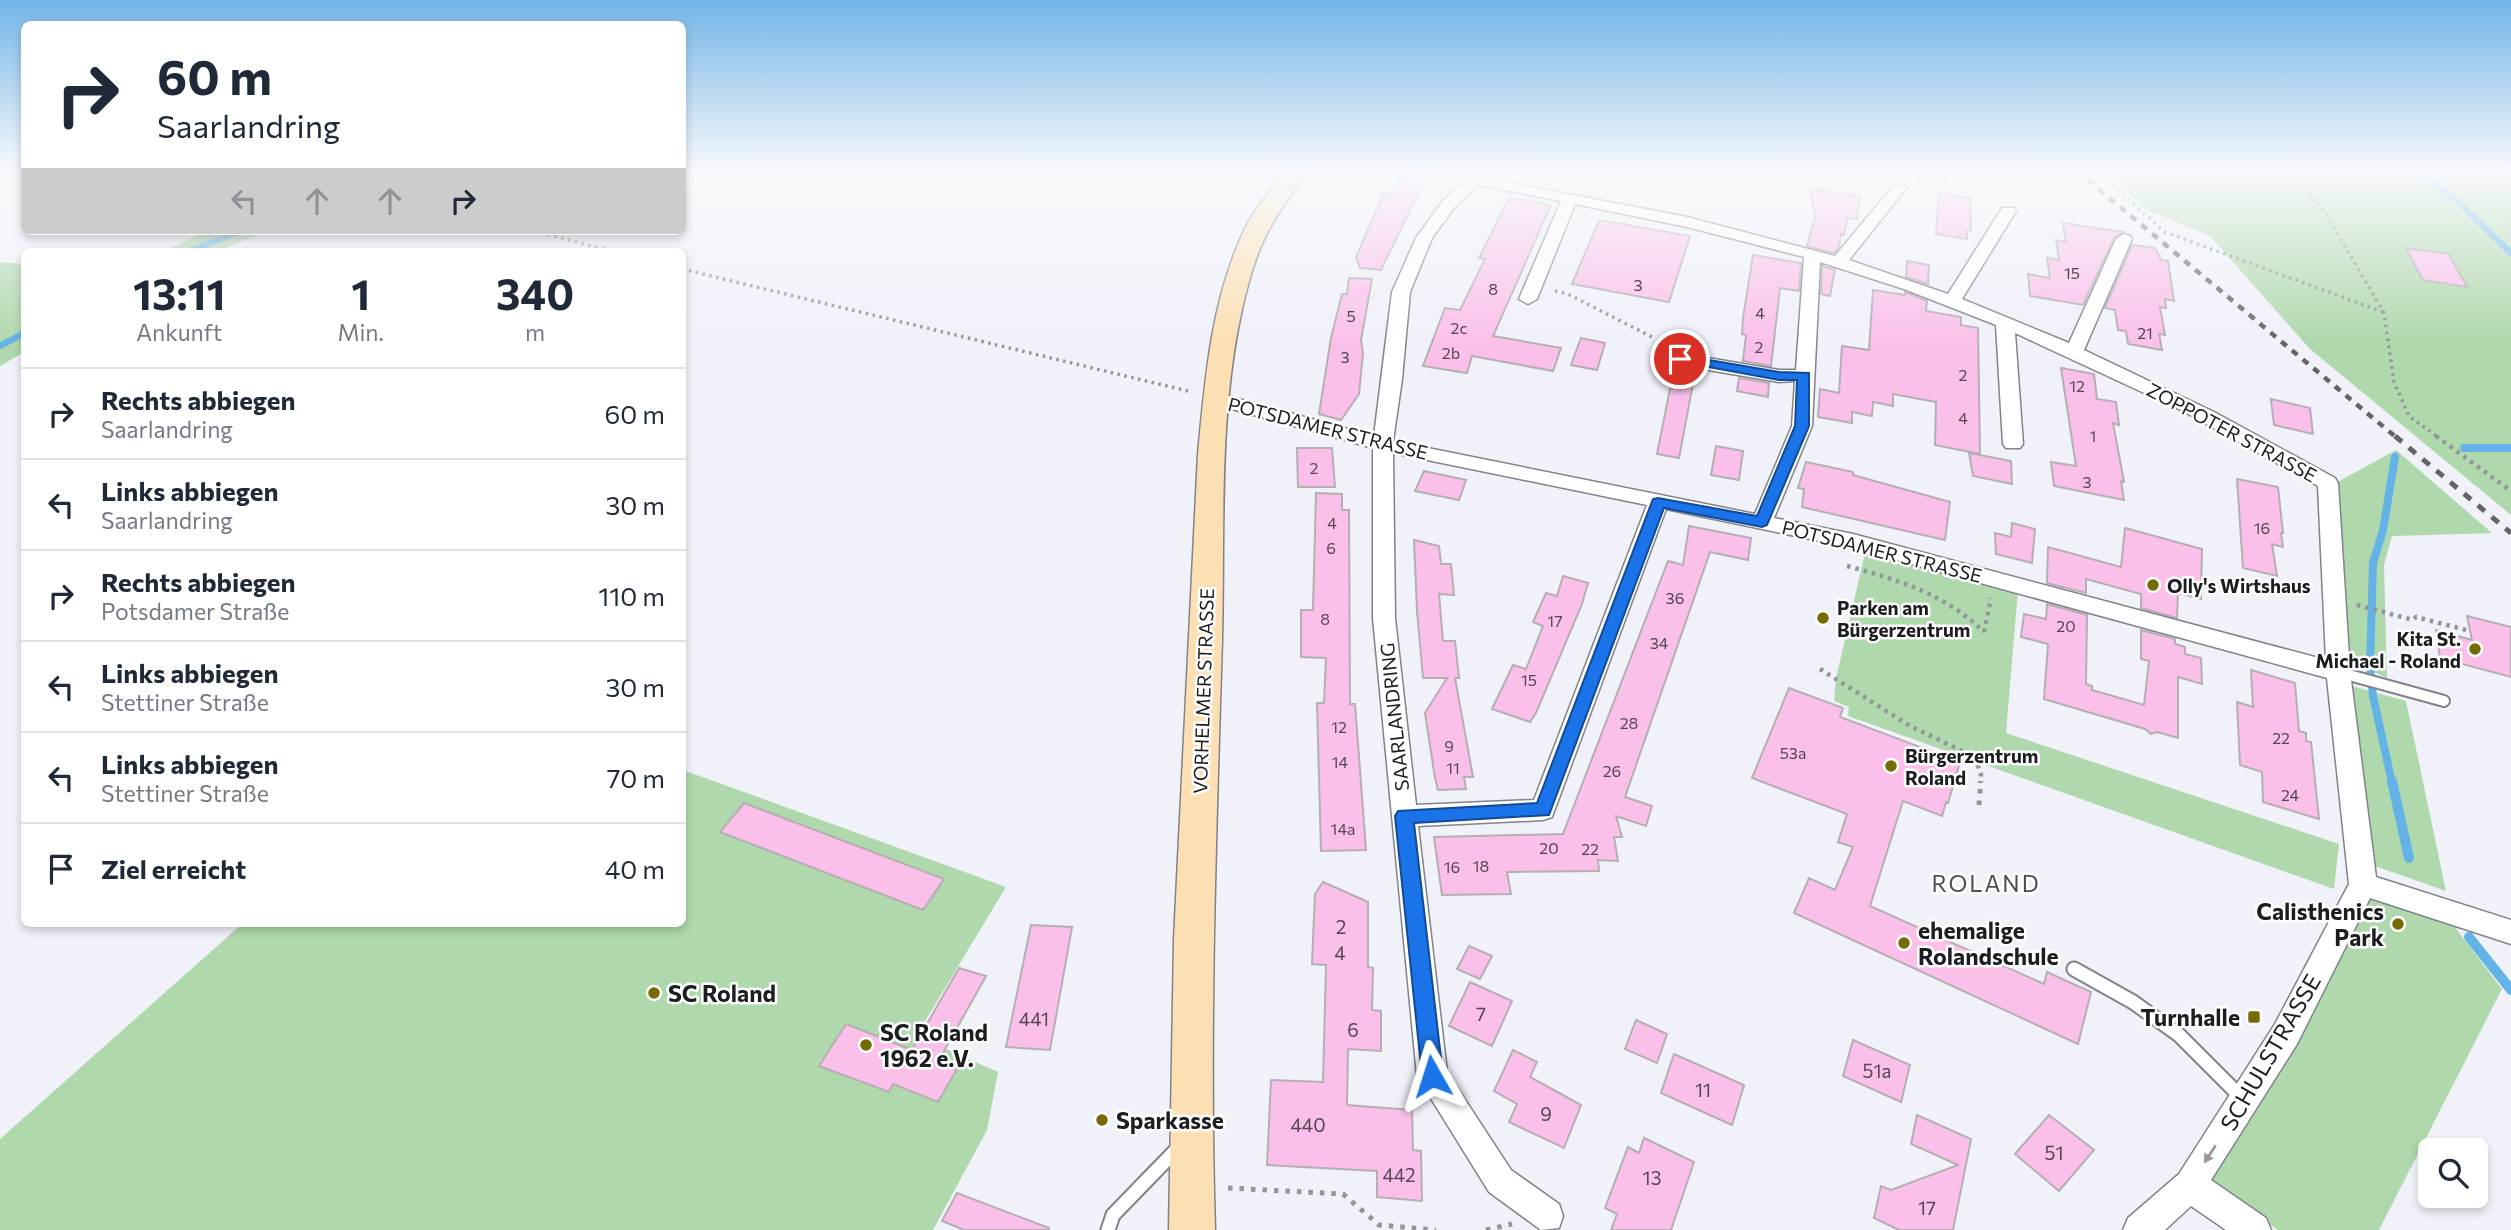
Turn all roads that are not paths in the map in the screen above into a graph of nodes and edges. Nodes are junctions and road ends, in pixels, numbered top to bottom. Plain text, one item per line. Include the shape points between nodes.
1 (1257, 228) edge
2 (1431, 228) edge
3 (1557, 228) edge
4 (1715, 228) edge
5 (1866, 228) edge
6 (1997, 228) edge
7 (2124, 239) dead end
8 (1812, 254) junction
9 (1839, 262) junction
10 (1531, 292) road end
11 (1952, 302) junction
12 (2005, 323) junction
13 (2074, 353) junction
14 (1661, 356) dead end
15 (1804, 376) junction
16 (1217, 399) junction
17 (2013, 444) dead end
18 (1383, 445) junction
19 (1658, 503) junction
20 (1762, 522) junction
21 (2344, 674) junction
22 (2444, 701) dead end
23 (1404, 816) junction
24 (2363, 884) junction
25 (2511, 932) edge
26 (2074, 969) dead end
27 (2244, 1100) junction
28 (1189, 1138) junction
29 (2190, 1185) junction
30 (1547, 1216) dead end
31 (1108, 1230) edge
32 (1192, 1230) edge
33 (2140, 1230) edge
34 (2254, 1230) edge

1 - 16 main road, VORHELMER STRASSE via 1223,340
2 - 18 street, SAARLANDRING via 1401,292
3 - 10 street
4 - 8 street, ZOPPOTER STRASSE
5 - 9 street
6 - 11 street
7 - 13 street
8 - 9 street, ZOPPOTER STRASSE
8 - 15 street
9 - 11 street, ZOPPOTER STRASSE
11 - 12 street, ZOPPOTER STRASSE
12 - 13 street, ZOPPOTER STRASSE
12 - 17 street
13 - 21 street, ZOPPOTER STRASSE via 2192,407 2328,483
14 - 15 street
15 - 20 street via 1802,426
16 - 18 street, POTSDAMER STRASSE
16 - 28 main road, VORHELMER STRASSE via 1190,1012
18 - 19 street, POTSDAMER STRASSE
18 - 23 street, SAARLANDRING via 1384,618
19 - 20 street, POTSDAMER STRASSE
19 - 23 street, SAARLANDRING via 1543,810
20 - 21 street, POTSDAMER STRASSE via 1853,541
21 - 22 lane
21 - 24 street, ZOPPOTER STRASSE
23 - 30 street via 1432,1076 1500,1181
24 - 25 street
24 - 27 street, SCHULSTRASSE via 2286,1034
26 - 27 lane via 2179,1035
27 -> 29 street, SCHULSTRASSE
28 - 31 lane via 1113,1214
28 - 32 main road, VORHELMER STRASSE
29 - 33 street, SCHULSTRASSE
29 - 34 street

